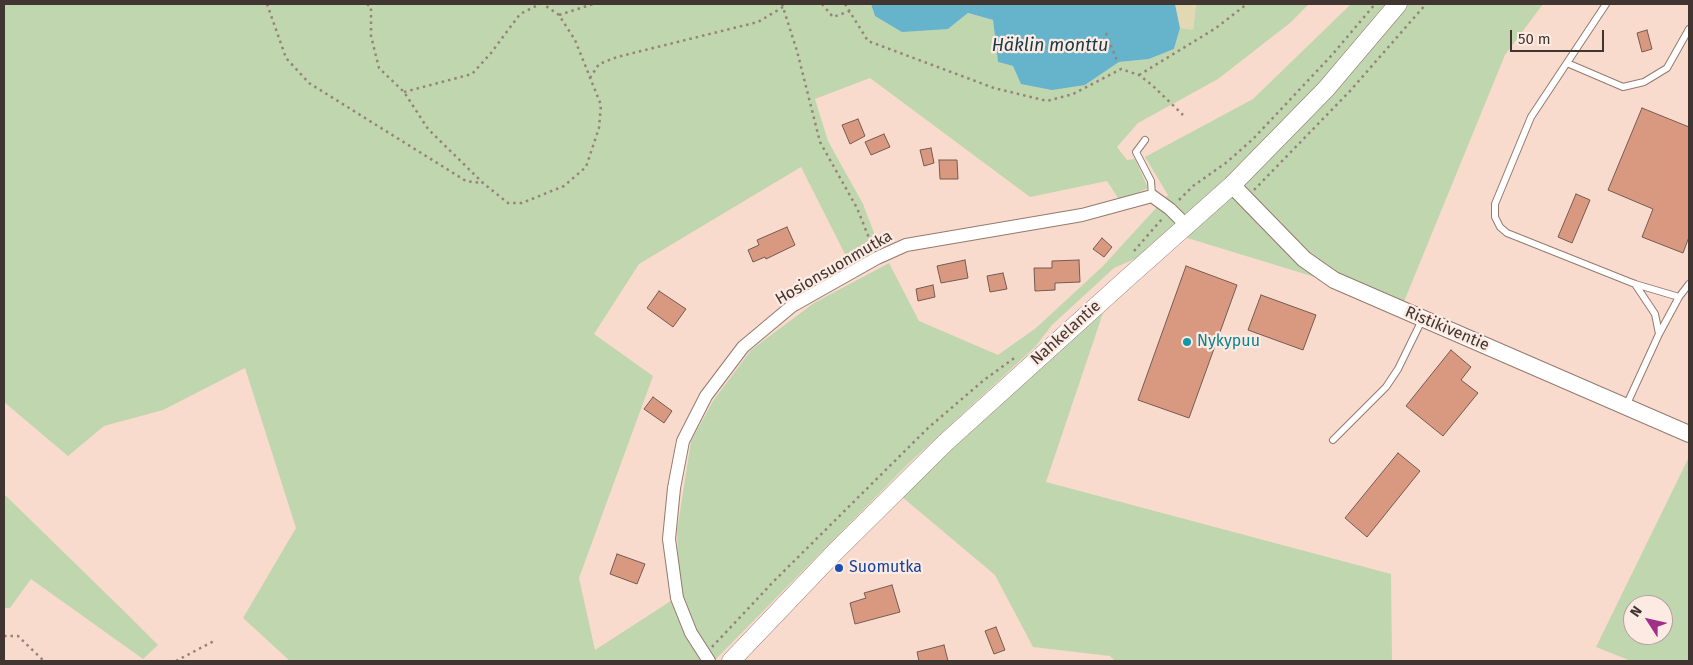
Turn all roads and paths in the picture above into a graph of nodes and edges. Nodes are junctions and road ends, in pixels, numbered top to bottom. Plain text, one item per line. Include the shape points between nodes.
1 (267, 4) edge
2 (367, 4) edge
3 (542, 4) edge
4 (594, 4) edge
5 (822, 4) edge
6 (845, 4) edge
7 (1248, 4) edge
8 (1375, 4) edge
9 (1398, 4) edge
10 (1426, 4) edge
11 (1606, 4) edge
12 (783, 6) edge
13 (850, 11) junction
14 (559, 15) junction
15 (1689, 29) edge
16 (1106, 33) dead end
17 (1118, 63) dead end
18 (1567, 63) junction
19 (1139, 75) junction
20 (590, 79) junction
21 (404, 92) junction
22 (1182, 115) dead end
23 (1145, 140) dead end
24 (483, 183) junction
25 (1232, 185) junction
26 (1152, 196) junction
27 (1246, 199) junction
28 (1170, 209) junction
29 (1186, 225) junction
30 (1133, 252) dead end
31 (877, 258) junction
32 (1635, 284) junction
33 (1689, 284) edge
34 (1679, 297) junction
35 (1422, 319) junction
36 (1659, 334) junction
37 (1021, 353) dead end
38 (1625, 407) junction
39 (1689, 434) edge
40 (1333, 440) dead end
41 (4, 636) edge
42 (214, 641) dead end
43 (707, 658) edge
44 (44, 661) edge
45 (176, 661) edge
46 (731, 661) edge

1 - 24 path via 286,58 309,83 466,181
2 - 21 path via 379,68
3 - 14 path
3 - 21 path via 520,14 472,74
4 - 14 path
5 - 13 path via 833,17
6 - 13 path
7 - 19 path via 1216,28
8 - 28 path via 1253,139 1193,186
9 - 25 main road, Nahkelantie via 1326,89
10 - 27 path via 1350,91
11 - 18 lane
12 - 20 path via 758,22 617,57 599,64
12 - 31 path via 820,142 857,208
13 - 19 path via 868,41 994,88 1048,101 1073,94 1120,69
14 - 20 path via 575,40
15 - 18 lane via 1667,68 1644,82 1623,86
16 - 17 path
18 - 32 lane via 1531,117 1495,204 1496,218 1507,233
19 - 22 path
20 - 24 path via 601,105 586,167 564,186 522,203 508,203
21 - 24 path via 428,129
23 - 26 lane via 1136,152 1151,181
25 - 27 street, Ristikiventie
25 - 29 main road, Nahkelantie
26 - 28 street
26 - 31 street, Hosionsuonmutka via 1082,215 906,245
27 - 35 street, Ristikiventie via 1304,259 1334,280
28 - 29 street
28 - 30 path
29 - 46 main road, Nahkelantie via 944,443 834,552
31 - 43 street, Hosionsuonmutka via 792,306 743,347 706,396 682,442 669,539 677,598 691,633
32 - 34 lane
32 - 36 lane via 1655,314
33 - 34 lane
34 - 36 lane
35 - 38 street, Ristikiventie
35 - 40 lane via 1386,387
36 - 38 lane
37 - 43 path via 928,428 795,560
38 - 39 street, Ristikiventie
41 - 44 path via 18,636
42 - 45 path

